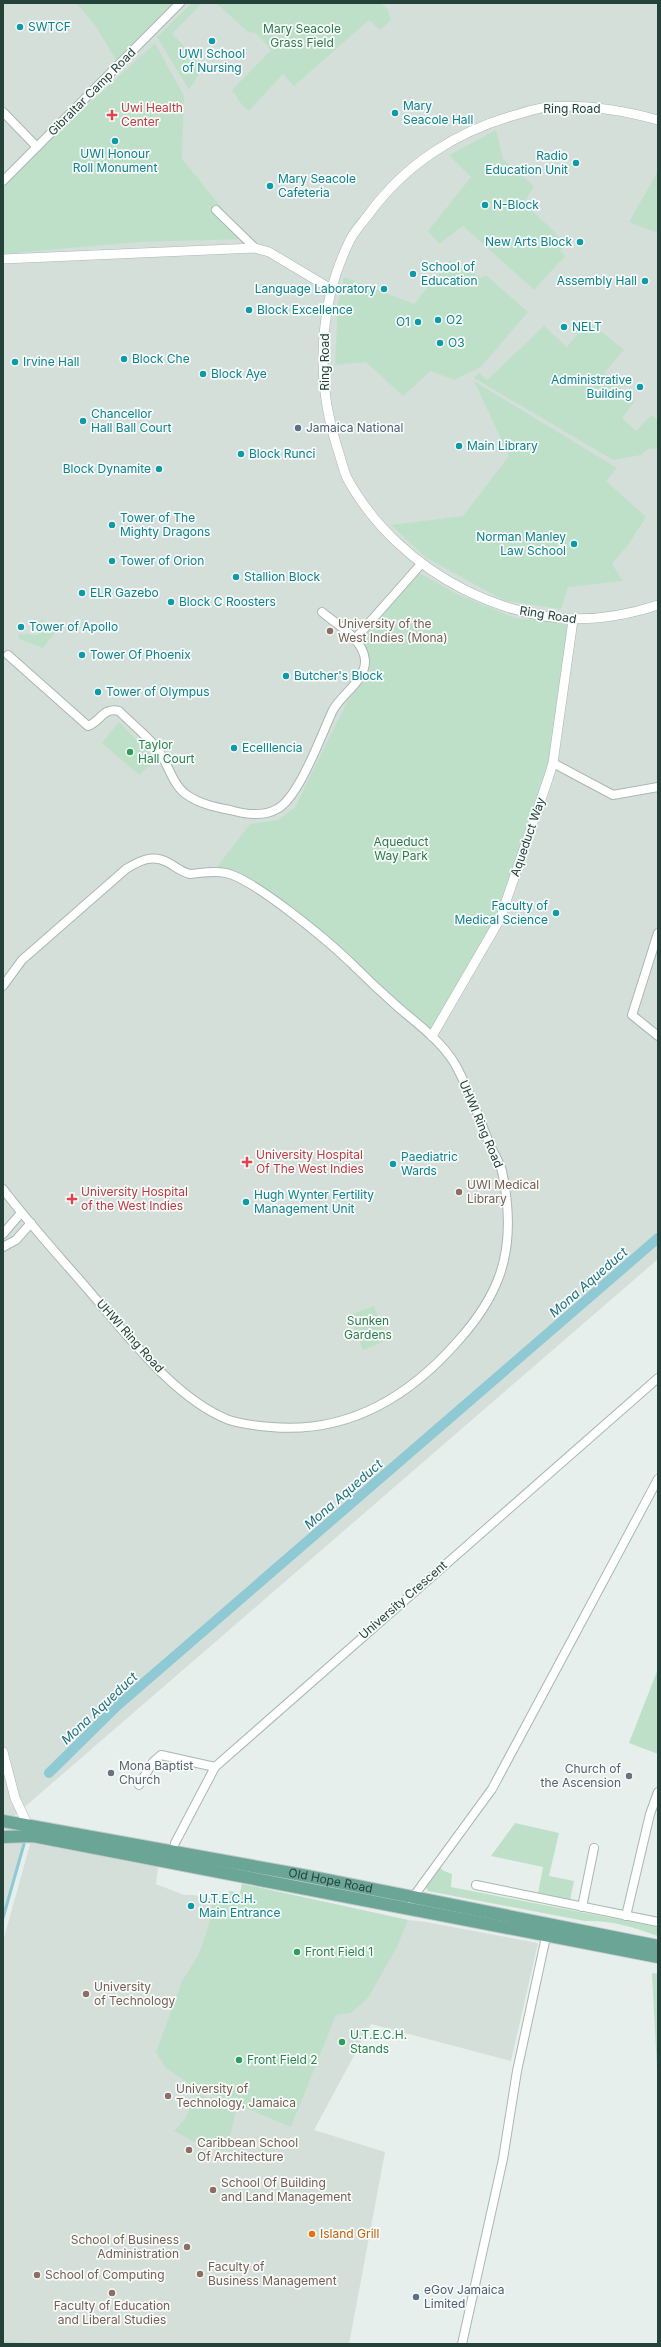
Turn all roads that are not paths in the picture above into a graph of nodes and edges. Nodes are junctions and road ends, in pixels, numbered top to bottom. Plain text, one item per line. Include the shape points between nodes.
1 (180, 3) edge
2 (3, 112) edge
3 (658, 120) edge
4 (37, 147) junction
5 (3, 181) edge
6 (216, 210) dead end
7 (255, 248) junction
8 (3, 259) edge
9 (331, 290) junction
10 (422, 563) junction
11 (658, 605) edge
12 (322, 612) dead end
13 (573, 620) junction
14 (355, 639) junction
15 (8, 655) dead end
16 (553, 763) junction
17 (658, 787) edge
18 (658, 933) edge
19 (3, 986) edge
20 (432, 1036) junction
21 (658, 1036) edge
22 (3, 1189) edge
23 (21, 1213) junction
24 (31, 1223) junction
25 (3, 1234) edge
26 (3, 1247) edge
27 (658, 1378) edge
28 (658, 1479) edge
29 (3, 1752) edge
30 (215, 1767) junction
31 (139, 1785) dead end
32 (658, 1792) edge
33 (654, 1815) edge
34 (3, 1821) edge
35 (30, 1831) junction
36 (3, 1837) edge
37 (175, 1844) dead end
38 (594, 1848) dead end
39 (476, 1885) dead end
40 (412, 1897) junction
41 (582, 1907) junction
42 (405, 1910) junction
43 (626, 1916) junction
44 (658, 1922) edge
45 (548, 1924) junction
46 (546, 1936) junction
47 (658, 1946) edge
48 (658, 1957) edge
49 (462, 2344) edge

1 - 4 street, Gibraltar Camp Road
2 - 4 street
3 - 9 street, Ring Road via 619,110 545,107 492,121 460,135 432,152 383,195 352,236
4 - 5 street, Gibraltar Camp Road
6 - 7 street
7 - 8 street
7 - 9 street via 268,252
9 - 10 street, Ring Road via 326,315 323,370 326,404 347,477 381,526 407,553
10 - 13 street, Ring Road via 450,582 485,600 523,613
10 - 14 street
11 - 13 street, Ring Road via 590,620
12 - 14 street
13 - 16 street, Aqueduct Way
14 - 15 street via 360,643 365,660 362,674 334,708 310,762 290,797 278,809 266,813 240,813 203,804 186,795 175,781 157,748 119,711 112,709 88,726
16 - 17 street via 613,795
16 - 20 street, Aqueduct Way via 500,919
18 - 21 street via 632,1015
19 - 20 street, UHWI Ring Road via 22,960 126,869 140,860 153,857 167,861 190,874 210,871 230,873 262,892 331,944 376,988
20 - 24 street, UHWI Ring Road via 455,1064 501,1168 508,1218 504,1255 489,1300 477,1320 431,1371 393,1398 365,1413 330,1425 297,1430 236,1422 205,1407 152,1363
22 - 23 street, UHWI Ring Road
23 - 24 street, UHWI Ring Road
23 - 25 street
24 - 26 street via 16,1240
27 - 30 street, University Crescent
28 - 40 street via 492,1789
29 - 35 street via 15,1798
30 - 31 street via 161,1755 153,1762
30 - 37 street, University Crescent
32 - 33 street
33 - 43 street
34 - 35 main road, Old Hope Road
35 - 36 main road, Old Hope Road
35 - 40 main road, Old Hope Road
35 - 42 main road, Old Hope Road
38 - 41 street
39 - 41 street
40 - 42 street
40 - 45 main road, Old Hope Road
41 - 43 street
42 - 46 main road, Old Hope Road
43 - 44 street
45 - 46 street
45 - 47 main road, Old Hope Road
46 - 48 main road, Old Hope Road
46 - 49 street via 517,2071 503,2159

